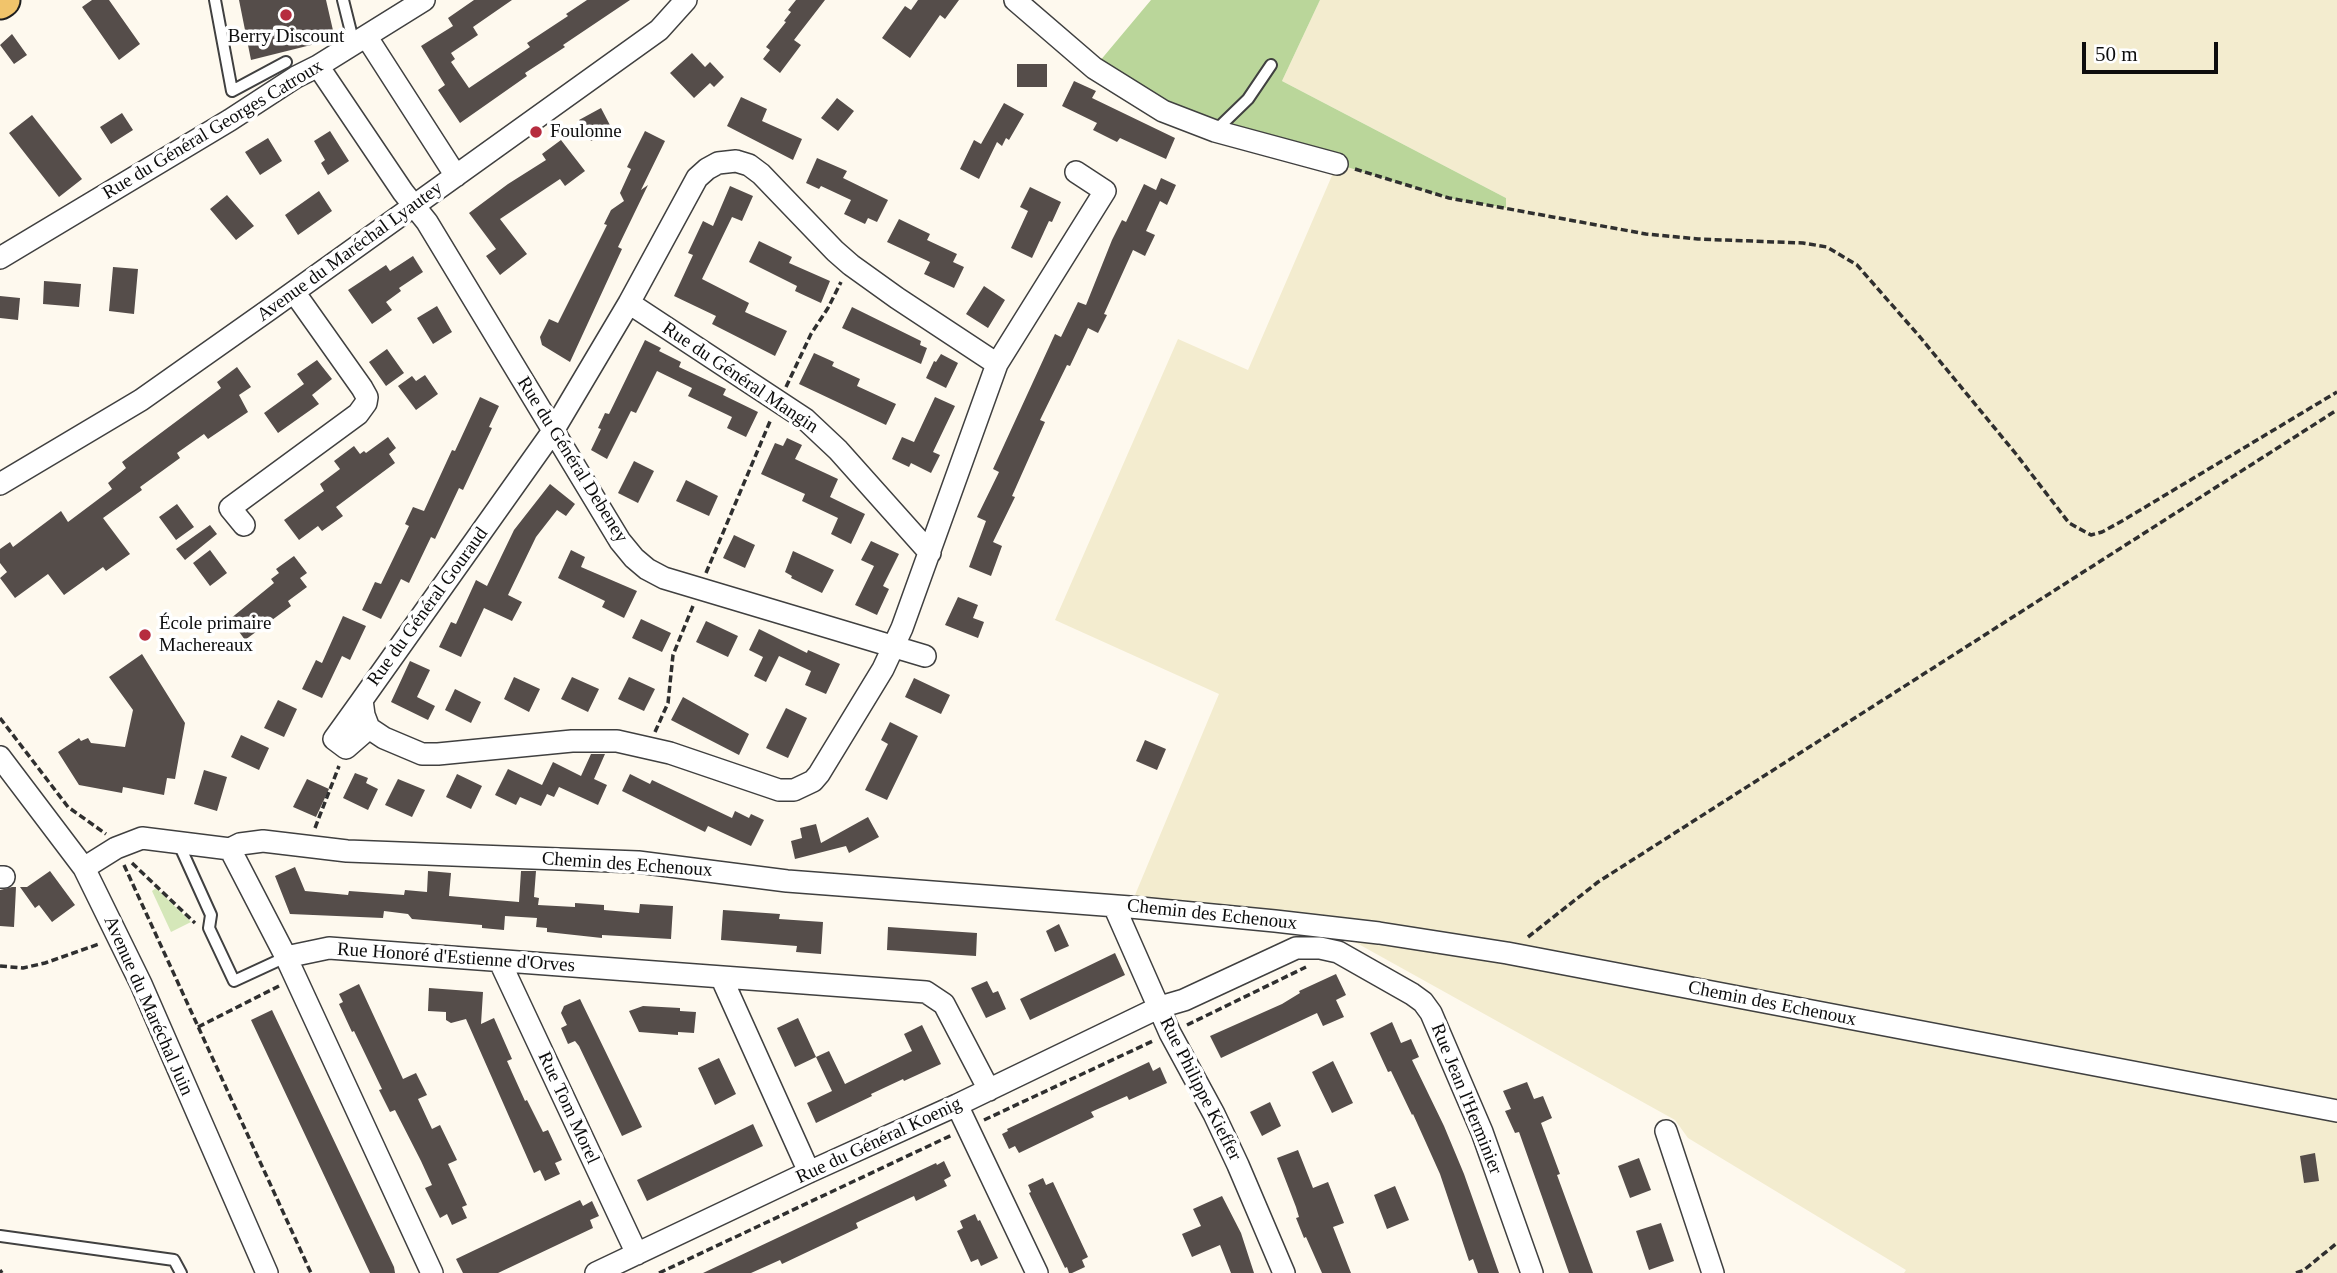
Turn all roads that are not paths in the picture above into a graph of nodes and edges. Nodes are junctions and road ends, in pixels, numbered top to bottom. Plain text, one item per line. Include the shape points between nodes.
1 (215, 0) edge
2 (343, 0) edge
3 (424, 0) edge
4 (686, 0) edge
5 (1015, 0) edge
6 (360, 40) junction
7 (286, 62) dead end
8 (1271, 65) dead end
9 (318, 66) junction
10 (1215, 131) junction
11 (1337, 164) road end
12 (1076, 172) dead end
13 (456, 176) junction
14 (415, 207) junction
15 (0, 258) edge
16 (294, 292) junction
17 (629, 303) junction
18 (997, 364) junction
19 (553, 431) junction
20 (0, 484) edge
21 (244, 525) dead end
22 (930, 553) junction
23 (895, 647) junction
24 (925, 656) dead end
25 (362, 700) junction
26 (369, 728) junction
27 (0, 757) edge
28 (178, 842) junction
29 (230, 849) junction
30 (84, 868) junction
31 (1114, 906) junction
32 (277, 960) junction
33 (499, 962) junction
34 (722, 979) junction
35 (1160, 1007) junction
36 (989, 1090) junction
37 (957, 1105) junction
38 (2337, 1111) edge
39 (1667, 1130) dead end
40 (809, 1172) junction
41 (0, 1236) edge
42 (636, 1254) junction
43 (181, 1273) edge
44 (267, 1273) edge
45 (432, 1273) edge
46 (596, 1273) edge
47 (1037, 1273) edge
48 (1284, 1273) edge
49 (1532, 1273) edge
50 (1713, 1273) edge

1 - 7 lane via 232,92
2 - 6 lane
3 - 6 street, Rue du Général Georges Catroux
4 - 13 street, Avenue du Maréchal Lyautey via 659,30
5 - 10 street via 1094,68 1163,111
6 - 9 street, Rue du Général Georges Catroux
6 - 13 street
8 - 10 lane via 1248,99
9 - 14 street, Rue du Général Debeney
9 - 15 street, Rue du Général Georges Catroux
10 - 11 street
12 - 18 street via 1105,191
13 - 14 street, Avenue du Maréchal Lyautey
14 - 16 street, Avenue du Maréchal Lyautey
14 - 19 street, Rue du Général Debeney
16 - 20 street, Avenue du Maréchal Lyautey via 141,400
16 - 21 street via 362,388 366,403 358,414 230,508
17 - 18 street, Rue du Général Gouraud via 697,178 718,163 736,161 761,173 851,265
17 - 19 street, Rue du Général Gouraud
17 - 22 street, Rue du Général Mangin via 821,433
18 - 22 street
19 - 23 street, Rue du Général Debeney via 620,541 647,569
19 - 25 street, Rue du Général Gouraud
22 - 23 street
23 - 24 street, Rue du Général Debeney
23 - 26 street via 819,774 794,790 779,790 648,747 592,740 422,754
25 - 26 street, Rue du Général Gouraud
25 - 26 street via 334,739 346,748
27 - 30 street, Avenue du Maréchal Juin
28 - 29 street, Chemin des Echenoux
28 - 30 street, Chemin des Echenoux via 142,838
28 - 32 lane via 234,981
29 - 31 street, Chemin des Echenoux via 263,841 361,851 638,862 787,881
29 - 32 street
30 - 44 street, Avenue du Maréchal Juin via 141,984
31 - 35 street, Rue Philippe Kieffer
31 - 38 street, Chemin des Echenoux via 1379,933 1507,953
32 - 33 street, Rue Honoré d'Estienne d'Orves via 329,948
32 - 45 street
33 - 34 street, Rue Honoré d'Estienne d'Orves
33 - 42 street, Rue Tom Morel
34 - 36 street, Rue Honoré d'Estienne d'Orves via 926,992 944,1004
34 - 40 street
35 - 36 street, Rue du Général Koenig
35 - 48 street, Rue Philippe Kieffer via 1238,1165
35 - 49 street, Rue Jean l'Herminier via 1296,948 1338,952 1412,993 1431,1013 1482,1132
36 - 37 street, Rue du Général Koenig
37 - 40 street, Rue du Général Koenig
37 - 47 street
39 - 50 street
40 - 42 street, Rue du Général Koenig
41 - 43 lane via 174,1260
42 - 46 street, Rue du Général Koenig

